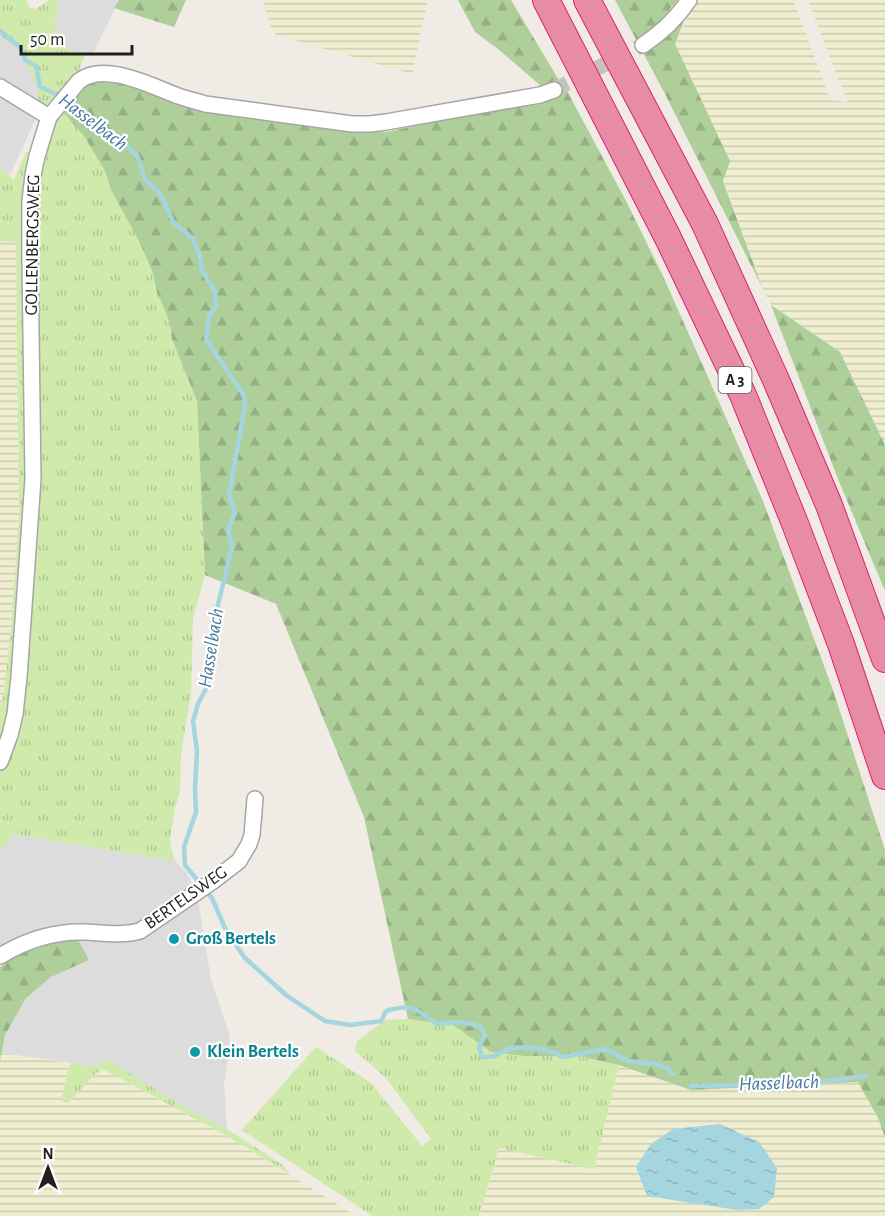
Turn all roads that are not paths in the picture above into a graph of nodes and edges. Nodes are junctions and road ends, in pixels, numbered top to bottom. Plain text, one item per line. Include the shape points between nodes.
1 (546, 0) edge
2 (586, 0) edge
3 (689, 0) edge
4 (643, 45) tunnel mouth
5 (0, 87) edge
6 (554, 90) tunnel mouth
7 (53, 112) junction
8 (885, 659) edge
9 (0, 762) edge
10 (885, 776) edge
11 (255, 799) dead end
12 (0, 956) edge

1 - 10 highway, A 3 via 743,395 842,644
2 - 8 highway, A 3 via 705,224 776,380 829,505
3 - 4 street via 660,33
5 - 7 street
6 - 7 street, GOLLENBERGSWEG via 386,122 352,124 205,104 112,74 85,77
7 - 9 street, GOLLENBERGSWEG via 37,156 30,201 33,479 15,714
11 - 12 street, BERTELSWEG via 252,835 239,861 141,930 131,934 53,933

